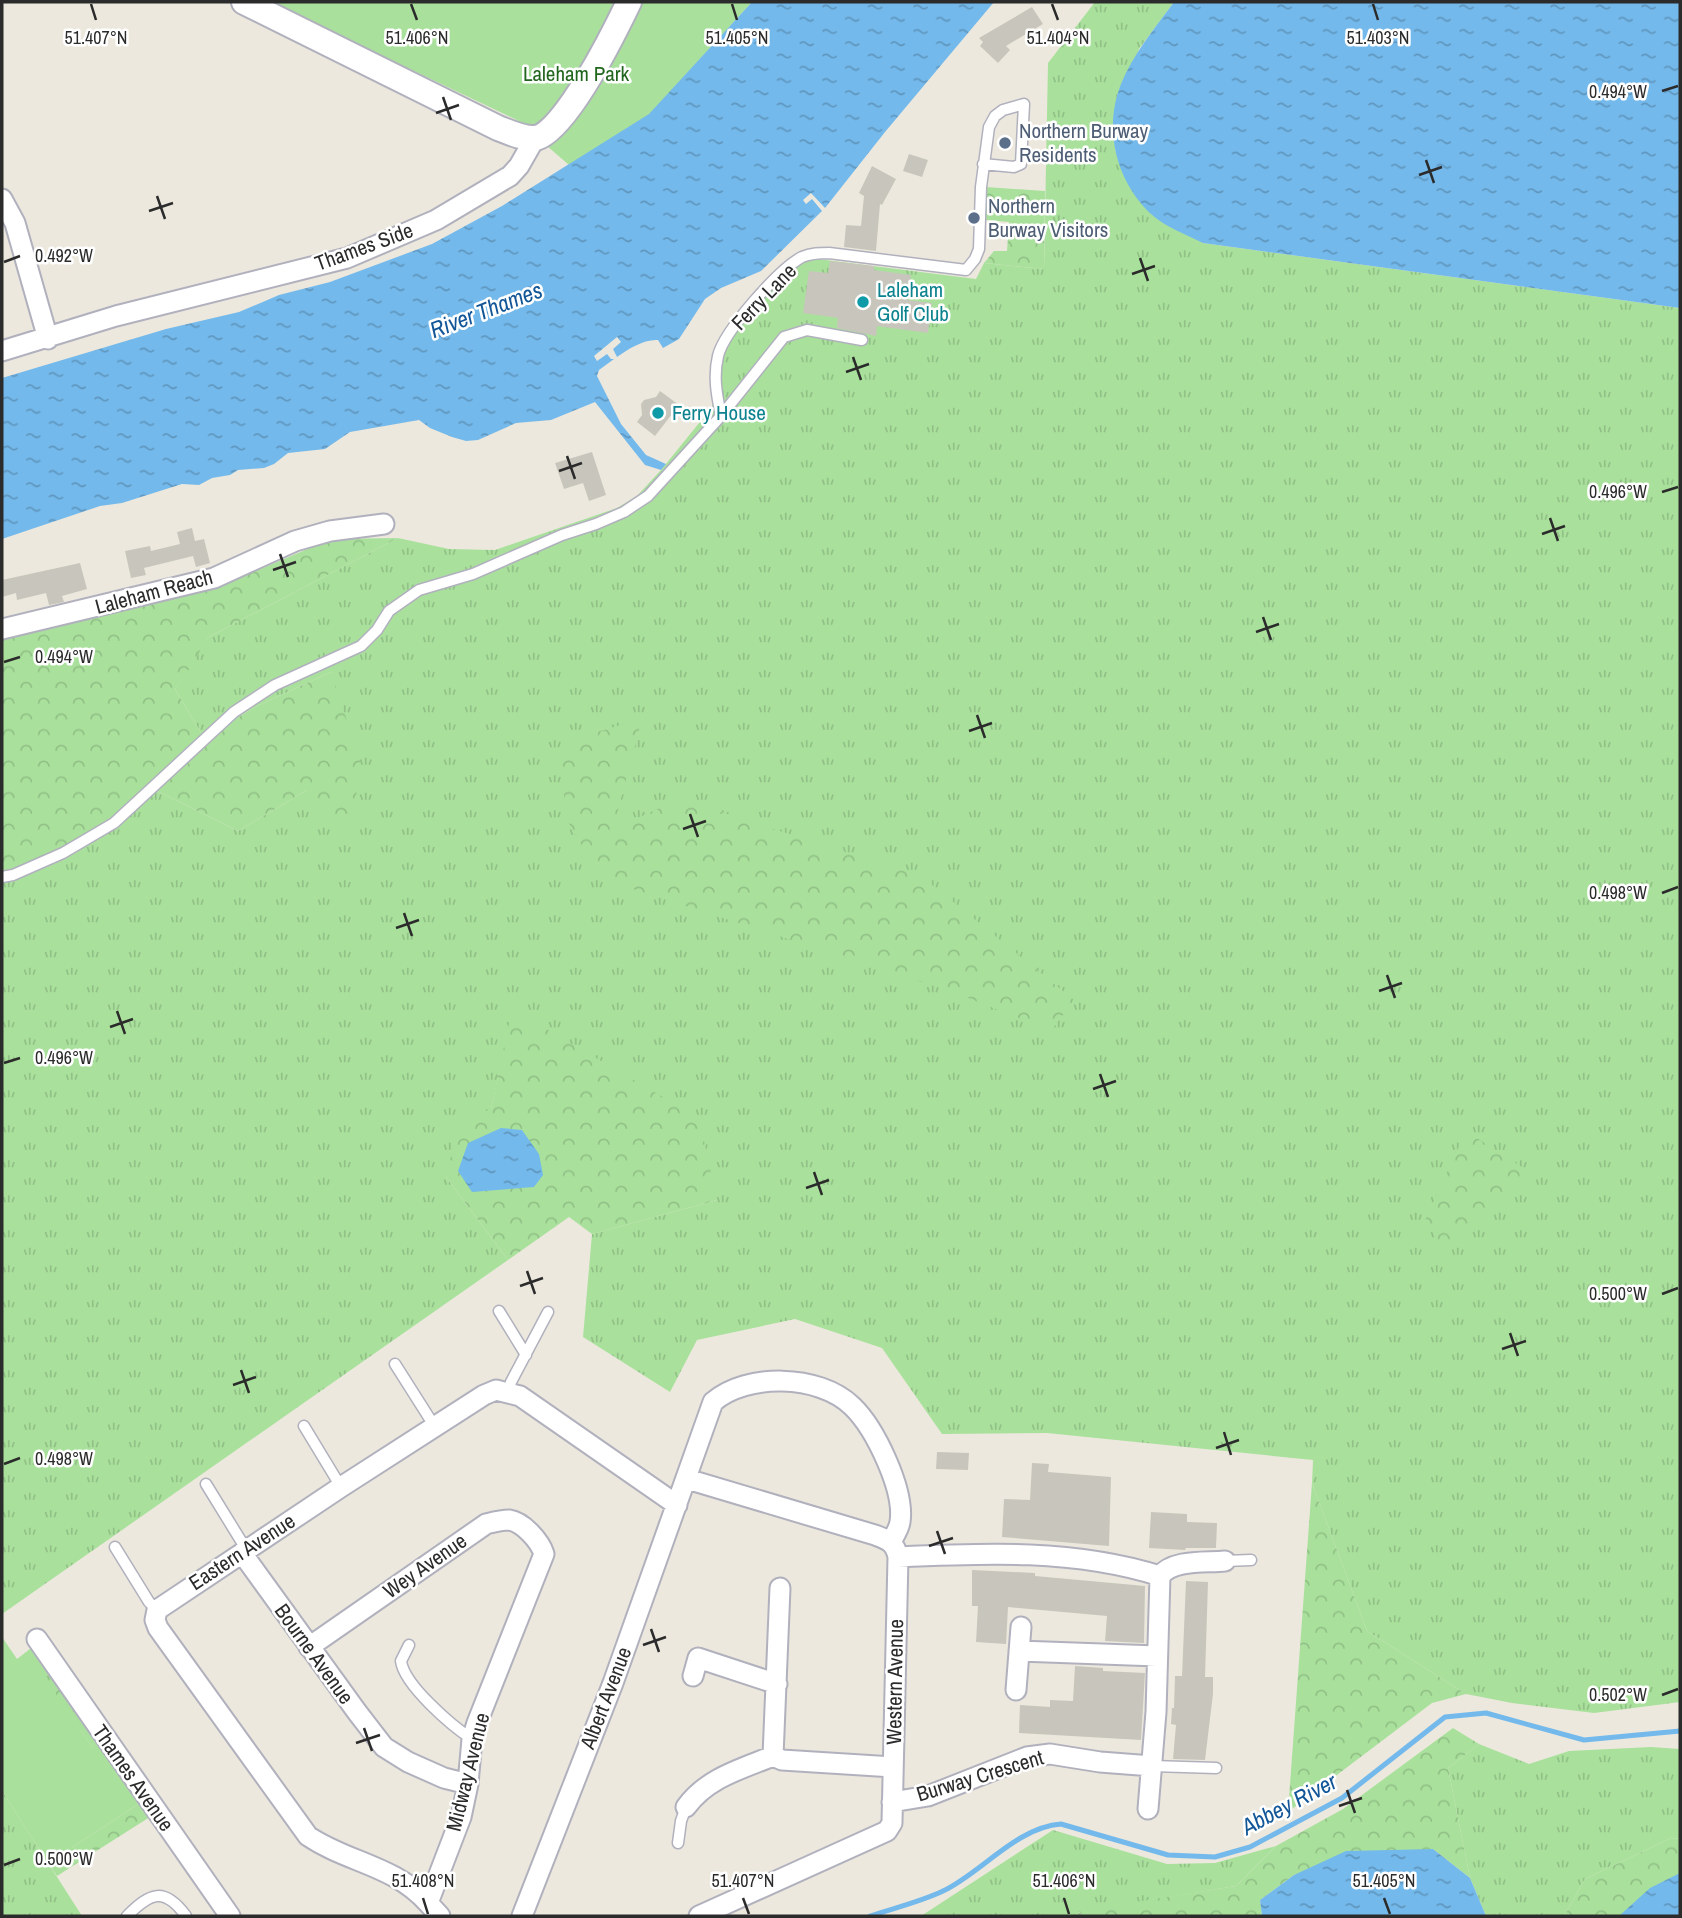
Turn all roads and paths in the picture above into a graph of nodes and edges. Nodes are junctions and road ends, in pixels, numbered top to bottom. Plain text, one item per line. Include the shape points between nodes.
1 (244, 2) edge
2 (629, 2) edge
3 (535, 138) junction
4 (983, 164) junction
5 (2, 200) edge
6 (48, 339) junction
7 (862, 340) dead end
8 (2, 351) edge
9 (721, 416) junction
10 (384, 524) dead end
11 (2, 629) edge
12 (2, 877) edge
13 (499, 1311) dead end
14 (548, 1312) dead end
15 (526, 1355) junction
16 (395, 1364) dead end
17 (508, 1392) junction
18 (304, 1426) dead end
19 (435, 1427) junction
20 (687, 1479) junction
21 (206, 1484) dead end
22 (341, 1487) junction
23 (677, 1505) junction
24 (542, 1546) joint
25 (116, 1547) dead end
26 (895, 1549) junction
27 (244, 1551) junction
28 (1251, 1560) dead end
29 (1225, 1561) joint
30 (1160, 1576) junction
31 (780, 1588) dead end
32 (157, 1610) junction
33 (1021, 1628) dead end
34 (37, 1639) dead end
35 (409, 1645) dead end
36 (309, 1647) junction
37 (1019, 1651) junction
38 (1157, 1656) junction
39 (693, 1676) dead end
40 (777, 1684) junction
41 (1016, 1690) dead end
42 (472, 1739) junction
43 (773, 1756) junction
44 (1152, 1766) junction
45 (893, 1767) junction
46 (1216, 1768) dead end
47 (468, 1784) junction
48 (892, 1802) junction
49 (686, 1807) joint
50 (1148, 1808) dead end
51 (678, 1843) dead end
52 (434, 1910) edge
53 (127, 1916) edge
54 (186, 1916) edge
55 (230, 1916) edge
56 (522, 1916) edge
57 (699, 1916) edge

1 - 3 street via 498,128
2 - 3 street, Thames Side via 574,102 546,133
3 - 6 street, Thames Side via 510,176 436,220 347,258 116,316
4 - 4 lane via 995,116 1024,104 1021,164
4 - 9 lane, Ferry Lane via 979,249 966,270 829,253 802,257 733,325 718,354 714,383
5 - 6 street via 15,223
6 - 8 street, Thames Side
7 - 9 lane via 807,330 784,337
9 - 12 lane via 648,495 624,512 473,574 419,590 389,611 361,646 275,685 234,712 114,823 63,853
10 - 11 street, Laleham Reach via 330,531 295,541 214,578
13 - 15 lane
14 - 15 lane
15 - 17 lane
16 - 19 lane
17 - 19 street, Eastern Avenue via 484,1395
17 - 23 street
18 - 22 lane
19 - 22 street, Eastern Avenue
20 - 23 street, Albert Avenue
20 - 26 street
20 - 26 street, Western Avenue via 707,1416 721,1395 770,1382 800,1382 820,1388 852,1405 878,1442 898,1498
21 - 27 lane
22 - 27 street, Eastern Avenue
23 - 56 street, Albert Avenue
24 - 36 street, Wey Avenue via 512,1520 486,1524
24 - 42 street, Midway Avenue via 544,1554
25 - 32 lane
26 - 30 street via 1094,1560
26 - 45 street, Western Avenue
27 - 32 street, Eastern Avenue
27 - 36 street, Bourne Avenue
28 - 29 lane
29 - 30 street via 1175,1565
30 - 38 street
31 - 40 street
32 - 52 street via 158,1629 308,1836 402,1880
33 - 37 street
34 - 55 street, Thames Avenue
35 - 42 lane via 401,1661 407,1676 443,1716
36 - 47 street, Bourne Avenue via 384,1746 408,1762
37 - 38 street
37 - 41 street
38 - 44 street
39 - 40 street via 698,1658
40 - 43 street
42 - 47 street, Midway Avenue
43 - 45 street
43 - 49 street via 714,1780
44 - 46 lane
44 - 48 street, Burway Crescent via 1050,1754 1027,1757 928,1796
44 - 50 street
45 - 48 street, Western Avenue
47 - 52 street, Midway Avenue
48 - 57 street, Western Avenue via 892,1823 887,1830
49 - 51 lane
53 - 54 lane via 156,1895 175,1903

